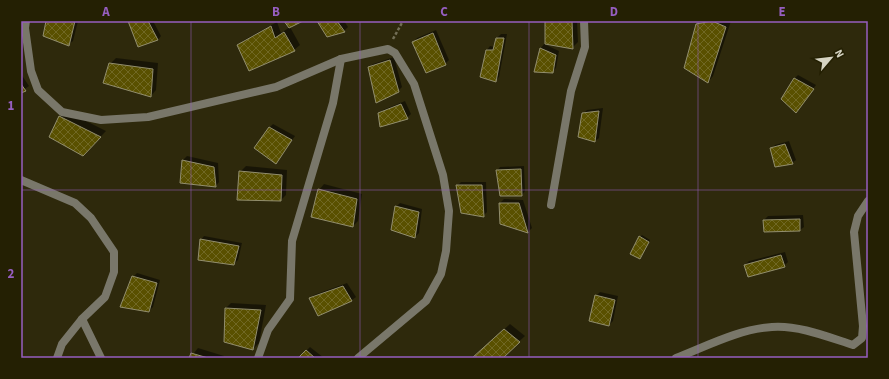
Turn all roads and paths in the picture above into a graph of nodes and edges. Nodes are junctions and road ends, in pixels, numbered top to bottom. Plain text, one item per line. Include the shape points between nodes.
1 (26, 21) edge
2 (403, 21) edge
3 (584, 21) edge
4 (388, 48) junction
5 (342, 59) junction
6 (21, 180) edge
7 (868, 201) edge
8 (551, 205) dead end
9 (82, 319) junction
10 (57, 358) edge
11 (101, 358) edge
12 (258, 358) edge
13 (358, 358) edge
14 (676, 358) edge

1 - 5 street via 31,71 38,90 62,112 100,120 148,117 276,87
2 - 4 path
3 - 8 street via 585,47 571,91
4 - 5 street
4 - 13 street via 395,54 414,84 443,175 449,210 446,251 441,274 426,300
5 - 12 street via 333,103 292,241 290,299 268,330
6 - 9 street via 75,203 91,218 114,252 114,272 105,297
7 - 14 street via 858,216 854,232 862,338 853,345 805,330 773,327 740,334
9 - 10 street via 62,344
9 - 11 street

